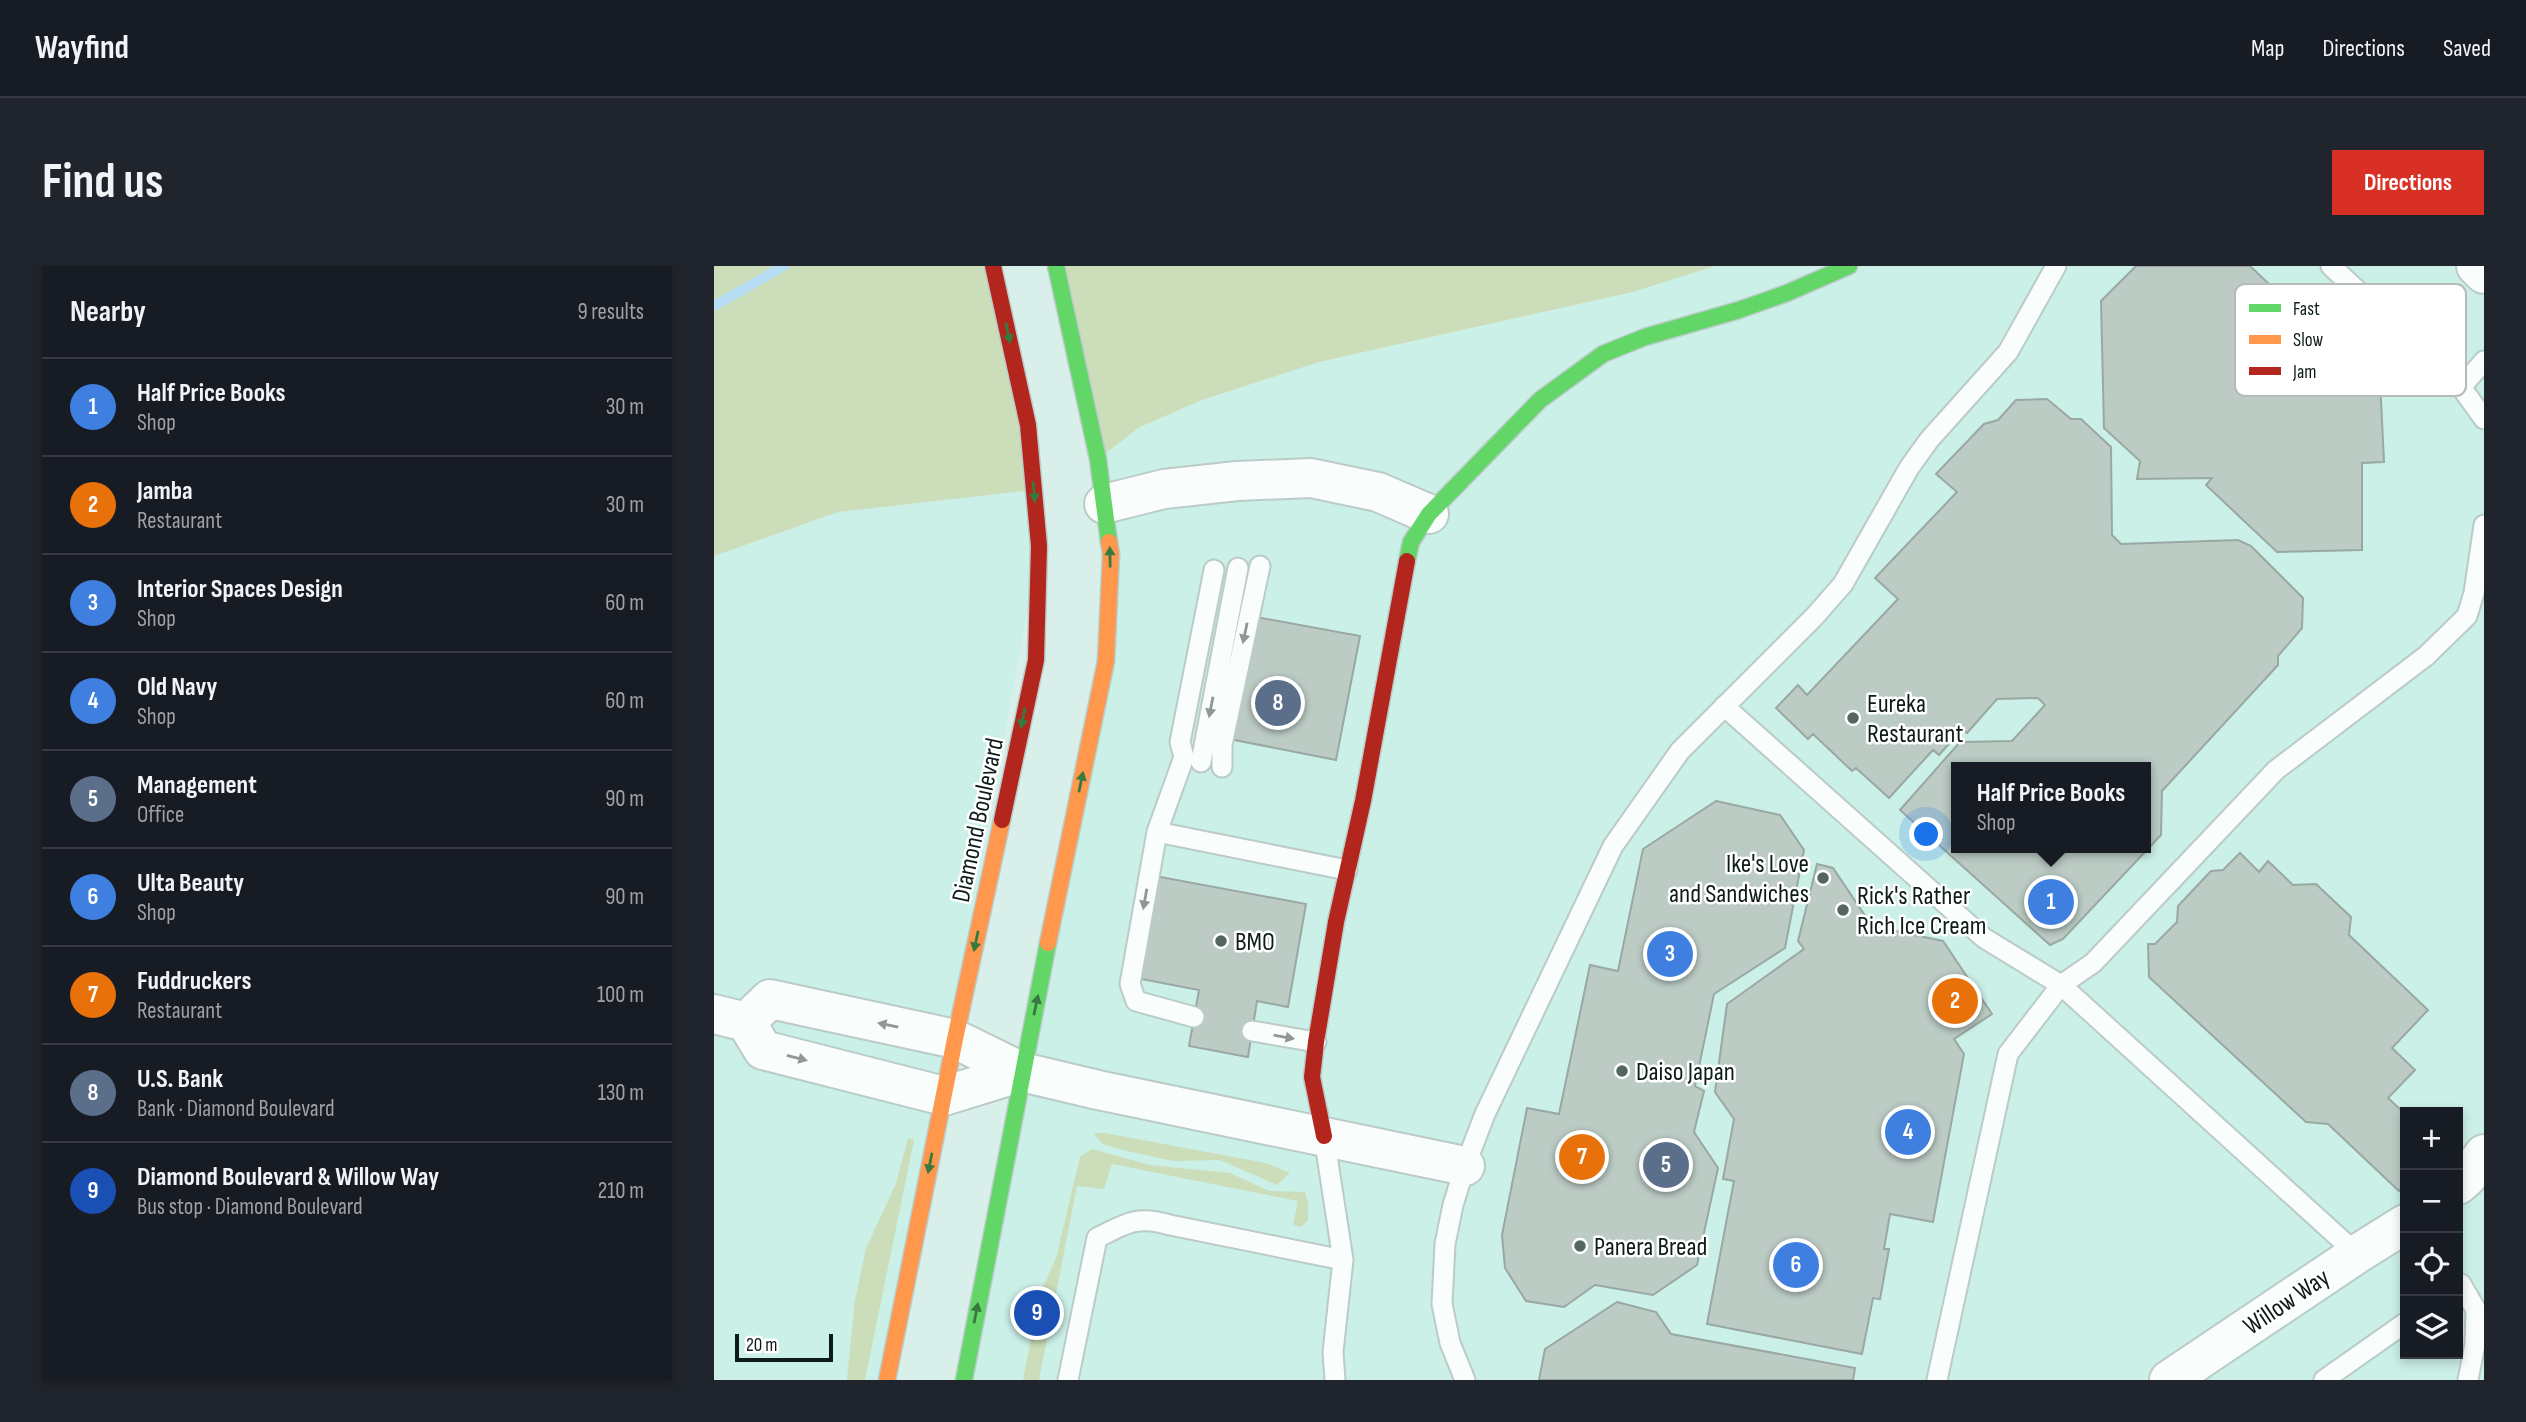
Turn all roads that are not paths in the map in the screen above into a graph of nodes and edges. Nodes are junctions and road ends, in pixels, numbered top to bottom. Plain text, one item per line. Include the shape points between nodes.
1 (993, 266) edge
2 (1056, 266) edge
3 (1849, 266) edge
4 (2056, 266) edge
5 (2331, 266) edge
6 (2476, 266) edge
7 (2484, 274) edge
8 (2350, 284) edge
9 (2484, 362) edge
10 (2466, 381) edge
11 (2466, 395) edge
12 (2484, 419) edge
13 (1104, 504) junction
14 (1429, 514) junction
15 (2484, 525) edge
16 (1260, 566) dead end
17 (1238, 568) dead end
18 (1214, 570) dead end
19 (1724, 706) junction
20 (1192, 760) junction
21 (1222, 767) dead end
22 (1157, 832) junction
23 (1347, 870) junction
24 (2061, 985) junction
25 (1194, 1017) dead end
26 (730, 1018) edge
27 (1252, 1031) dead end
28 (955, 1039) junction
29 (1316, 1042) junction
30 (1022, 1072) junction
31 (944, 1096) junction
32 (1324, 1136) junction
33 (2484, 1154) edge
34 (1465, 1166) junction
35 (2463, 1181) edge
36 (2400, 1227) edge
37 (2357, 1254) junction
38 (1343, 1260) junction
39 (2463, 1289) edge
40 (2400, 1327) edge
41 (887, 1380) edge
42 (964, 1380) edge
43 (1068, 1380) edge
44 (1335, 1380) edge
45 (1465, 1380) edge
46 (1937, 1380) edge
47 (2169, 1380) edge
48 (2324, 1380) edge
49 (2468, 1380) edge

1 -> 28 main road, Diamond Boulevard via 1028,425 1039,546 1036,660
2 - 13 main road
3 - 14 main road via 1751,306 1604,354 1540,400
4 - 19 lane via 2008,352 1909,468 1843,584
5 - 8 lane
6 - 7 street
9 - 10 lane
11 - 12 lane
13 - 14 street via 1164,489 1311,478 1378,492
30 -> 13 main road via 1106,661 1111,554
14 - 23 main road via 1411,542
15 - 24 lane via 2467,616 2426,656 2276,770 2094,963
16 -> 21 lane via 1222,745
17 -> 20 lane
18 - 20 lane via 1180,742
19 - 24 lane via 1984,938
19 - 34 lane via 1680,751 1613,846 1485,1114
20 - 22 lane
22 - 23 lane
22 -> 25 lane via 1130,984 1136,1001
23 - 29 main road
24 - 37 lane
24 - 46 lane via 2008,1054
28 -> 26 street via 771,999
26 -> 31 street via 763,1050
27 -> 29 lane
28 - 30 street
28 - 31 main road, Diamond Boulevard
29 - 32 main road via 1312,1077
30 - 31 street
30 - 32 street
42 -> 30 main road
31 -> 41 main road, Diamond Boulevard
32 - 34 street
32 - 38 lane
33 - 35 street
34 - 45 lane via 1446,1234 1442,1304 1450,1343
36 - 37 street, Willow Way
37 - 47 street, Willow Way
38 - 43 lane via 1149,1219 1122,1225 1097,1238
38 - 44 lane via 1333,1352
39 - 49 lane via 2476,1310
40 - 48 lane

